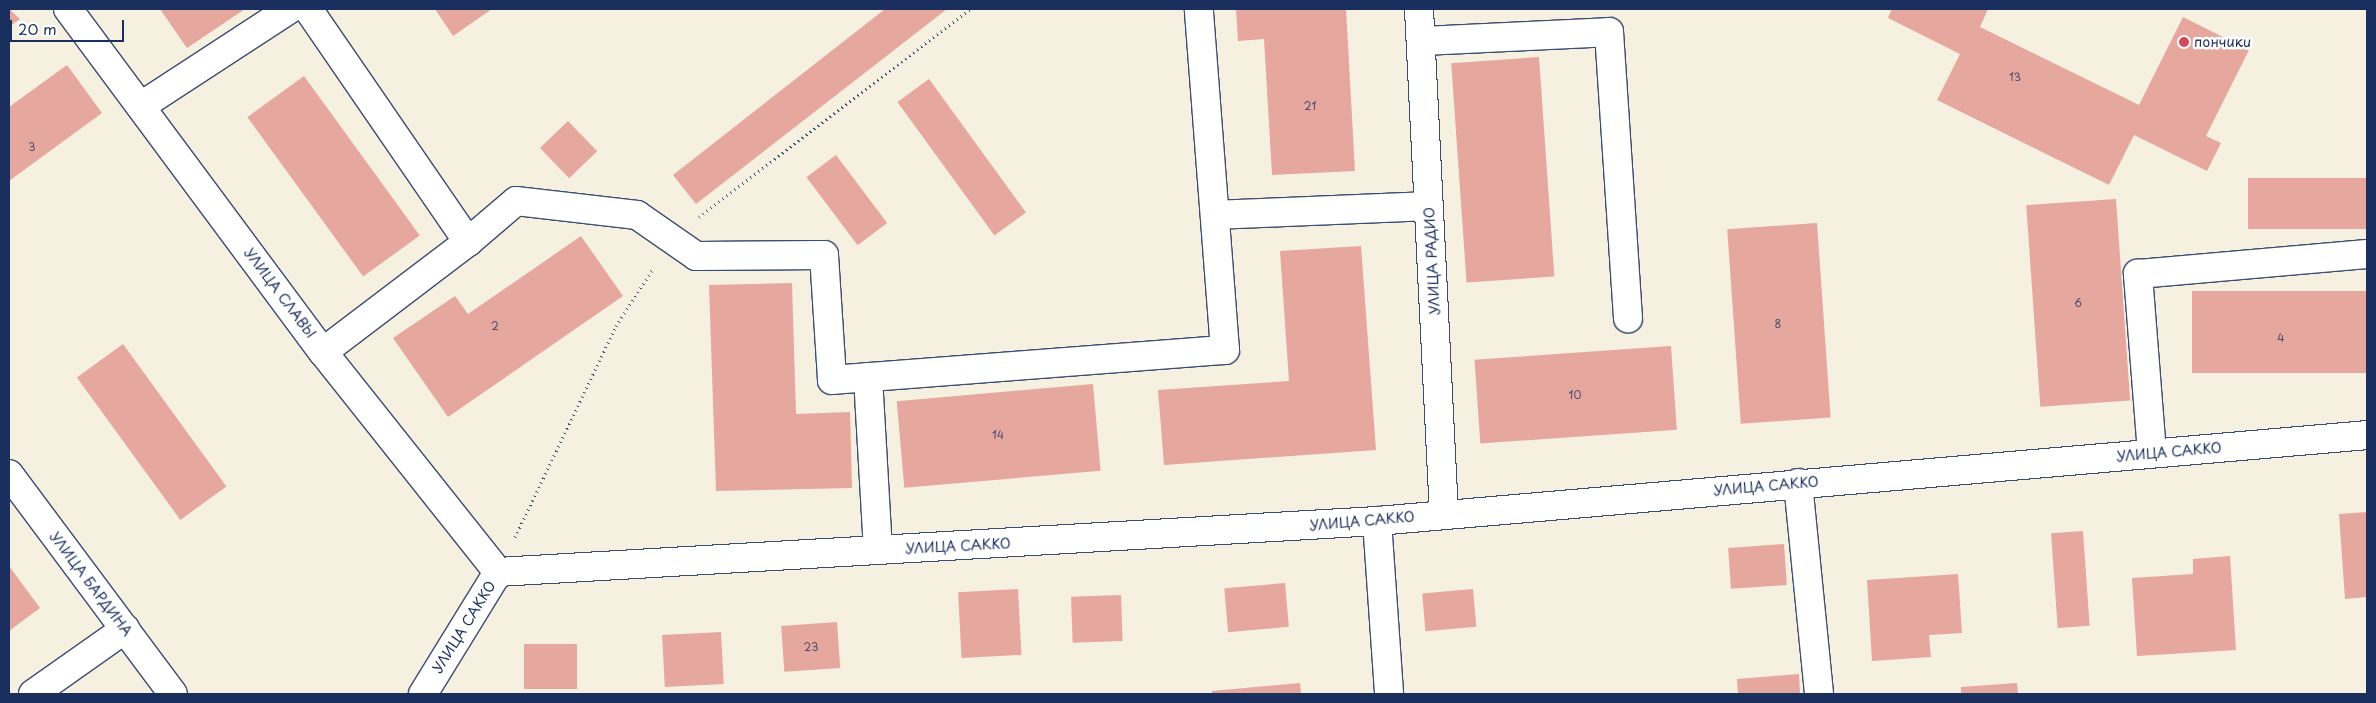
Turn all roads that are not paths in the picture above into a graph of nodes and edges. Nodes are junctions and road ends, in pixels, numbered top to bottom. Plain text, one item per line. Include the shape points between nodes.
1 (68, 9) edge
2 (290, 9) edge
3 (308, 9) edge
4 (1199, 9) edge
5 (1419, 9) edge
6 (1421, 41) junction
7 (141, 106) junction
8 (1429, 206) junction
9 (1215, 215) junction
10 (468, 242) junction
11 (2367, 254) edge
12 (1628, 318) dead end
13 (323, 352) junction
14 (868, 377) junction
15 (2367, 435) edge
16 (2152, 453) junction
17 (9, 474) edge
18 (1798, 483) junction
19 (1444, 514) junction
20 (1377, 521) junction
21 (878, 550) junction
22 (498, 572) junction
23 (124, 629) junction
24 (33, 694) edge
25 (173, 694) edge
26 (423, 694) edge
27 (1389, 694) edge
28 (1819, 694) edge

1 - 7 street, УЛИЦА СЛАВЫ
2 - 7 street
3 - 10 street
4 - 9 street
5 - 6 street, УЛИЦА РАДИО
6 - 8 street, УЛИЦА РАДИО
6 - 12 street via 1609,32
7 - 13 street, УЛИЦА СЛАВЫ
8 - 9 street
8 - 19 street, УЛИЦА РАДИО
9 - 14 street via 1224,350
10 - 13 street
10 - 14 street via 516,201 637,215 696,256 824,255 832,380
11 - 16 street via 2138,274
13 - 22 street, УЛИЦА СЛАВЫ
14 - 21 street
15 - 16 street, УЛИЦА САККО
16 - 18 street, УЛИЦА САККО
17 - 23 street, УЛИЦА БАРДИНА
18 - 19 street, УЛИЦА САККО
18 - 28 street
19 - 20 street, УЛИЦА САККО
20 - 21 street, УЛИЦА САККО
20 - 27 street
21 - 22 street, УЛИЦА САККО
22 - 26 street, УЛИЦА САККО
23 - 24 street
23 - 25 street, УЛИЦА БАРДИНА

